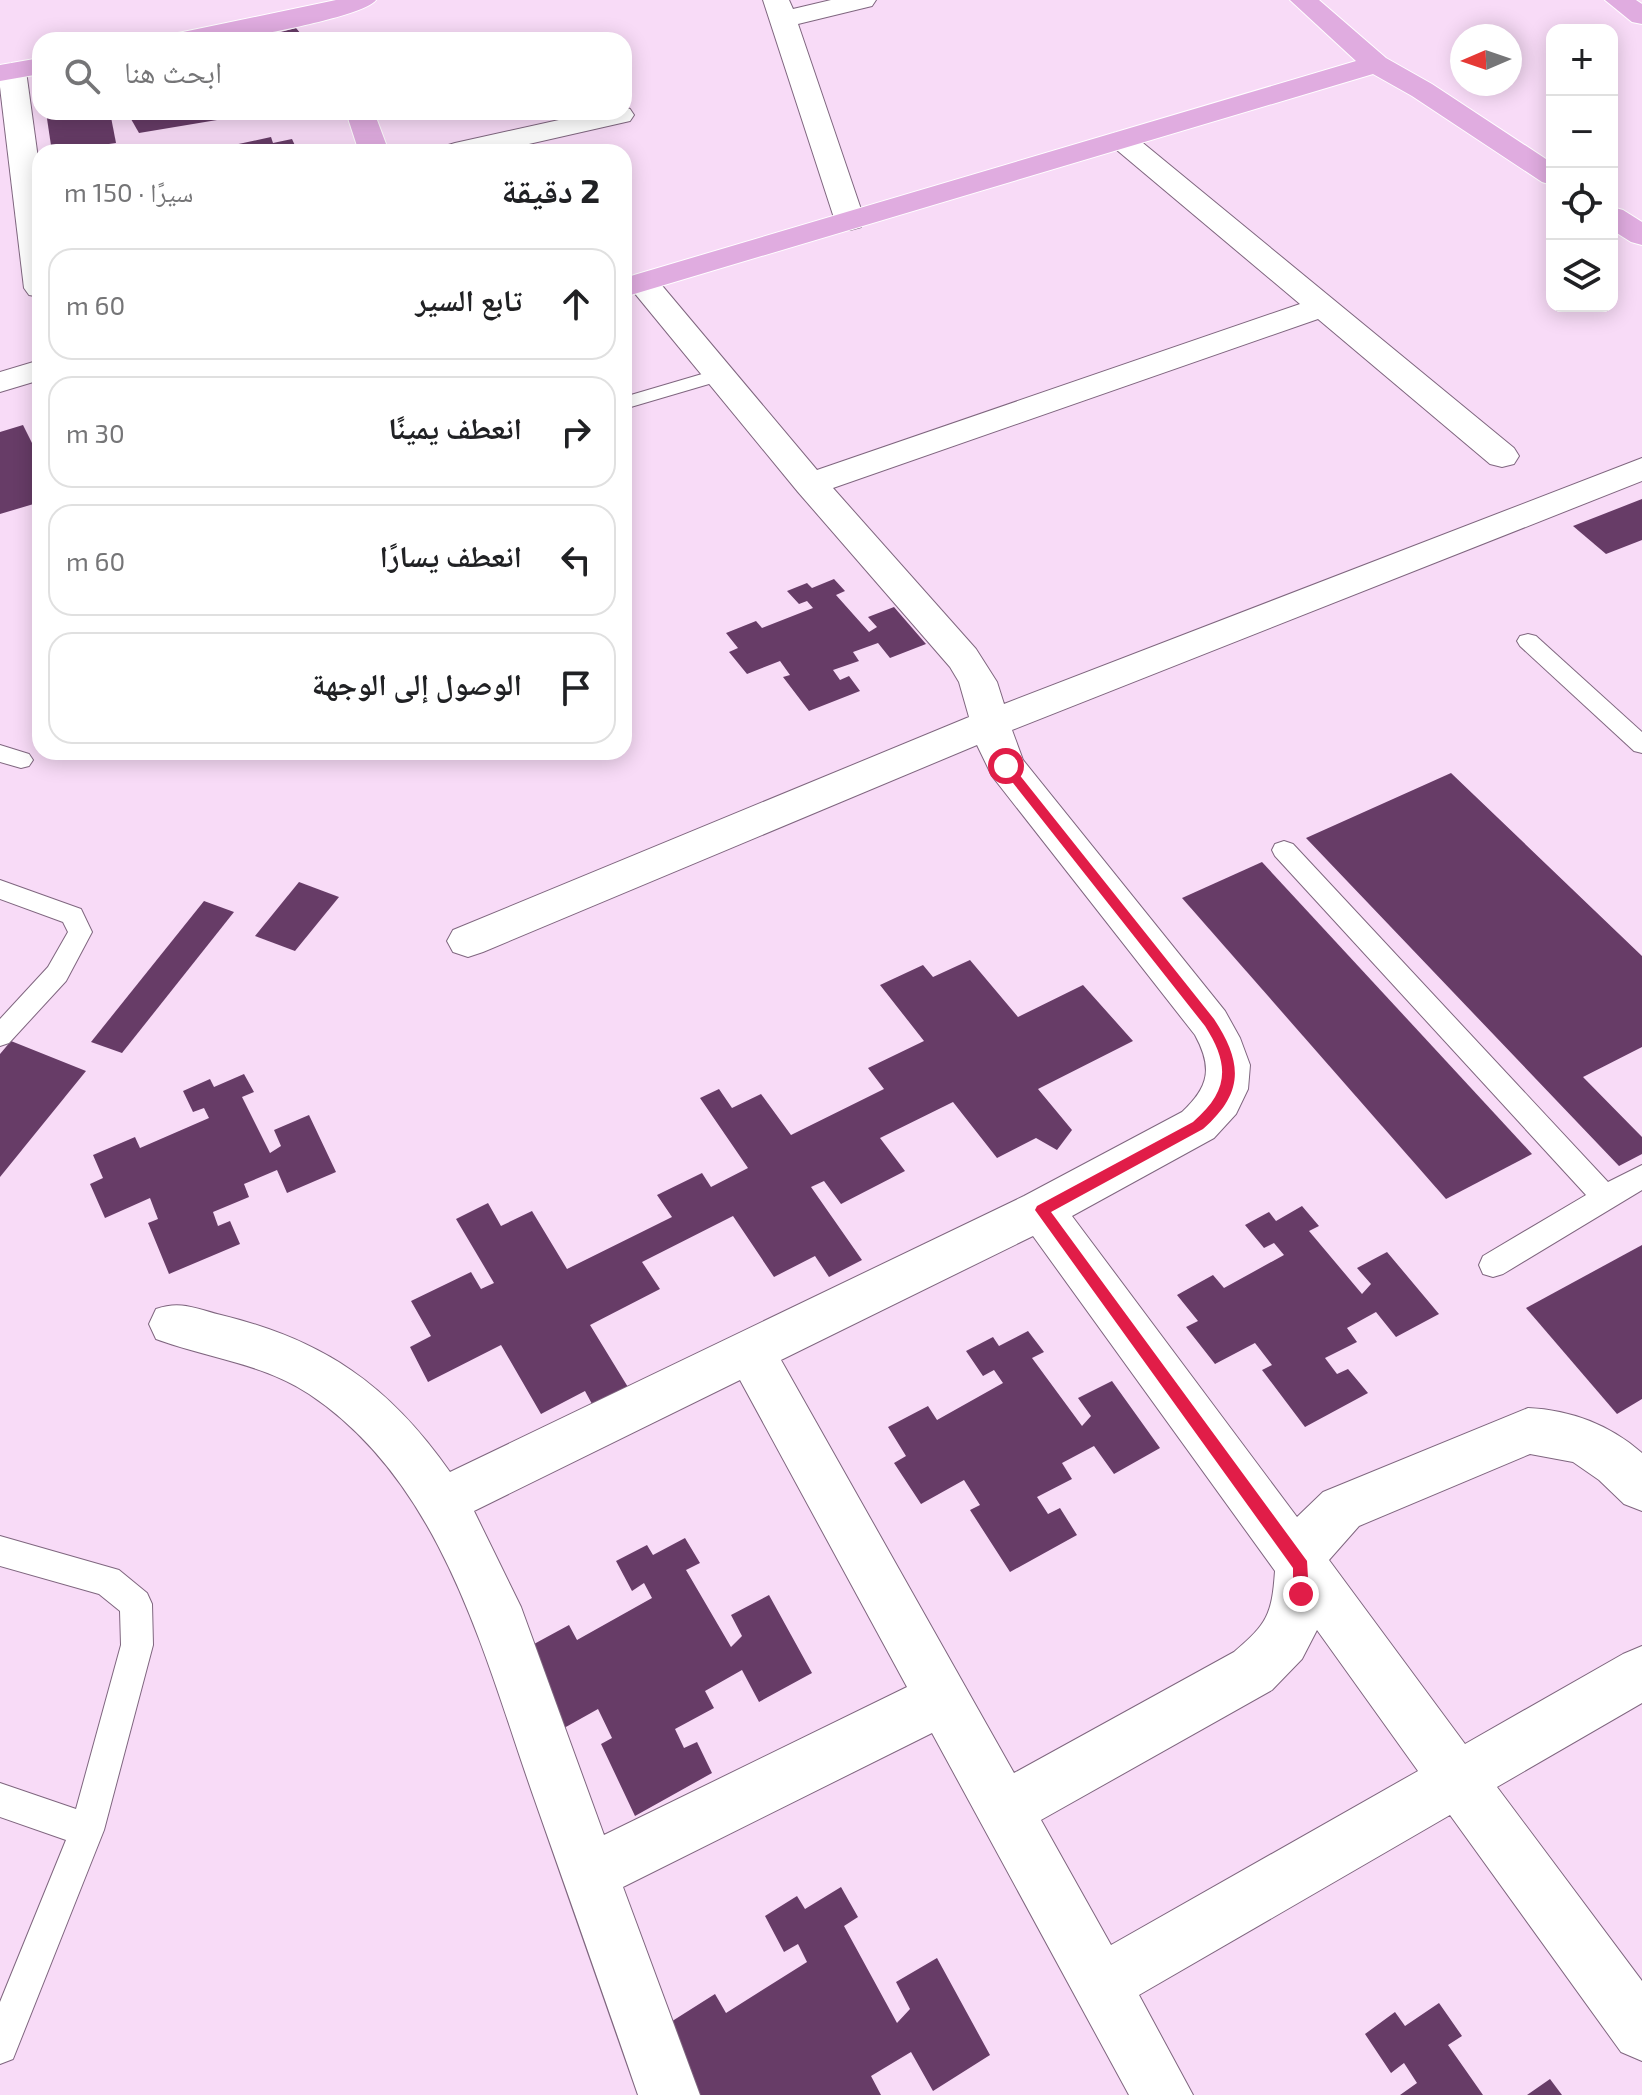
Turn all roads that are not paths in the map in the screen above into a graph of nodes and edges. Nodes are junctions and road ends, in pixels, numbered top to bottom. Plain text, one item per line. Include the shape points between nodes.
1 (363, 0) edge
2 (863, 0) edge
3 (1303, 0) edge
4 (1618, 0) edge
5 (779, 10) edge
6 (327, 12) junction
7 (1642, 16) edge
8 (224, 32) edge
9 (333, 32) edge
10 (1376, 64) junction
11 (17, 70) edge
12 (363, 120) edge
13 (598, 120) edge
14 (1122, 140) junction
15 (371, 144) edge
16 (491, 144) edge
17 (1546, 172) edge
18 (32, 212) edge
19 (1618, 220) edge
20 (850, 221) junction
21 (1642, 236) edge
22 (634, 286) edge
23 (1323, 307) junction
24 (32, 372) edge
25 (719, 375) junction
26 (0, 382) edge
27 (632, 401) edge
28 (1502, 456) dead end
29 (1642, 469) edge
30 (810, 484) junction
31 (1528, 641) dead end
32 (990, 724) junction
33 (1642, 745) edge
34 (1284, 850) dead end
35 (0, 889) edge
36 (468, 941) dead end
37 (0, 1036) edge
38 (1642, 1176) edge
39 (1606, 1198) junction
40 (1041, 1210) junction
41 (1493, 1265) dead end
42 (173, 1324) dead end
43 (750, 1351) junction
44 (1642, 1487) edge
45 (442, 1501) junction
46 (0, 1551) edge
47 (1301, 1566) junction
48 (1642, 1673) edge
49 (942, 1699) junction
50 (1458, 1779) junction
51 (0, 1800) edge
52 (1004, 1810) junction
53 (87, 1830) junction
54 (589, 1873) junction
55 (1101, 1984) junction
56 (1642, 2031) edge
57 (0, 2046) edge
58 (669, 2095) edge
59 (1162, 2095) edge

1 - 6 main road
2 - 5 street
3 - 10 main road
4 - 7 main road
5 - 20 street
6 - 8 main road
6 - 9 main road
10 - 14 main road
10 - 17 main road
11 - 18 street
12 - 15 main road
13 - 16 street
14 - 20 main road
14 - 23 street
19 - 21 main road
20 - 22 main road
22 - 25 street
23 - 28 street
23 - 30 street
24 - 26 street
25 - 27 lane
25 - 30 street
29 - 32 street
30 - 32 street via 963,658 978,682
31 - 33 lane
32 - 36 street
32 - 40 street via 1006,766 1210,1023 1229,1066 1227,1089 1217,1109 1198,1125
34 - 39 lane
35 - 37 lane via 72,916 80,932 62,966
38 - 39 lane
39 - 41 lane
40 - 43 street
40 - 47 street
42 - 45 street via 289,1358 332,1382 410,1456
43 - 45 street
43 - 49 street
44 - 47 street via 1579,1438 1528,1431 1341,1509 1323,1523
45 - 54 street via 494,1607
46 - 53 lane via 108,1581 136,1604 137,1645
47 - 50 street
47 - 52 street via 1294,1620 1262,1664
48 - 50 street
49 - 52 street
49 - 54 street
50 - 55 street
50 - 56 street
51 - 53 lane
52 - 55 street
53 - 57 lane
54 - 58 street
55 - 59 street

